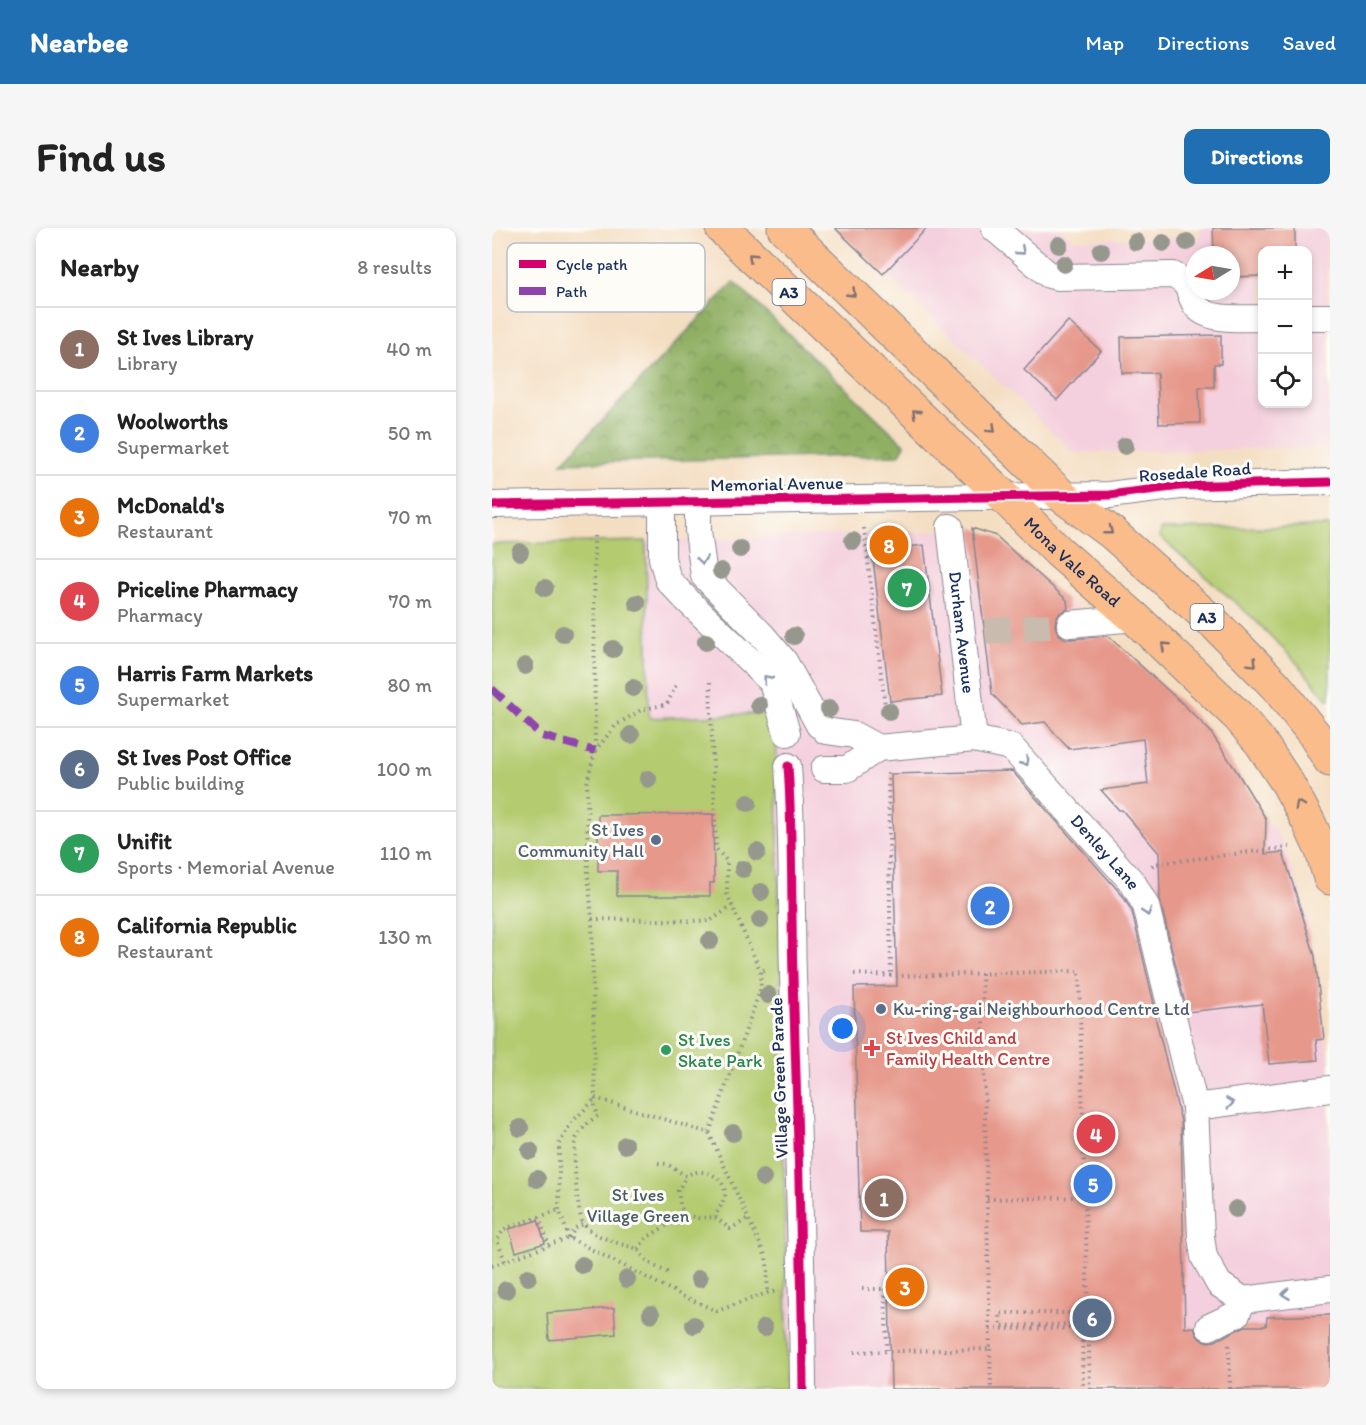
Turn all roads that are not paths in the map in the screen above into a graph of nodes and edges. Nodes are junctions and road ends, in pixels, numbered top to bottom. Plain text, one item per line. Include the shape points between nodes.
1 (722, 228) edge
2 (784, 228) edge
3 (994, 228) edge
4 (1312, 317) edge
5 (1330, 317) edge
6 (1258, 318) edge
7 (1330, 482) edge
8 (1062, 496) junction
9 (1004, 497) junction
10 (698, 502) junction
11 (662, 503) junction
12 (492, 505) edge
13 (950, 527) dead end
14 (1135, 618) junction
15 (1070, 624) tunnel mouth
16 (823, 728) junction
17 (787, 733) junction
18 (974, 738) junction
19 (878, 748) junction
20 (1330, 760) edge
21 (807, 770) junction
22 (1330, 878) edge
23 (1330, 1089) edge
24 (1195, 1107) junction
25 (1330, 1289) edge
26 (1243, 1300) junction
27 (1219, 1332) road end
28 (803, 1389) edge

9 -> 1 highway, Mona Vale Road / A3
2 -> 8 highway, A3
3 -> 6 street via 1049,275 1173,275 1190,288 1196,306 1204,312
4 - 5 street
7 - 8 street, Rosedale Road via 1180,486
8 - 9 street, Memorial Avenue
8 -> 20 highway, A3 via 1112,533 1216,625 1276,686
9 - 10 street, Memorial Avenue
9 - 14 highway, Mona Vale Road / A3 via 1059,552
10 - 11 street, Memorial Avenue
10 -> 16 street via 705,576 784,661
11 - 12 street, Memorial Avenue
17 -> 11 street via 772,681 668,580 662,558
13 - 18 street, Durham Avenue via 973,633
14 - 15 street
22 -> 14 highway, Mona Vale Road / A3 via 1309,824 1261,743 1223,701
16 - 17 street via 802,724
16 - 19 street via 854,735
16 - 21 street via 834,747 830,763
17 - 21 street via 783,758
18 - 19 street, Denley Lane
18 -> 24 street, Denley Lane via 1011,747 1133,883 1146,906 1148,953
19 - 21 street, Denley Lane via 847,769
21 - 28 street, Village Green Parade via 790,802
24 -> 23 street
24 - 26 street, Denley Lane via 1189,1149 1204,1257 1219,1284
25 -> 26 street
26 - 27 street via 1237,1314

